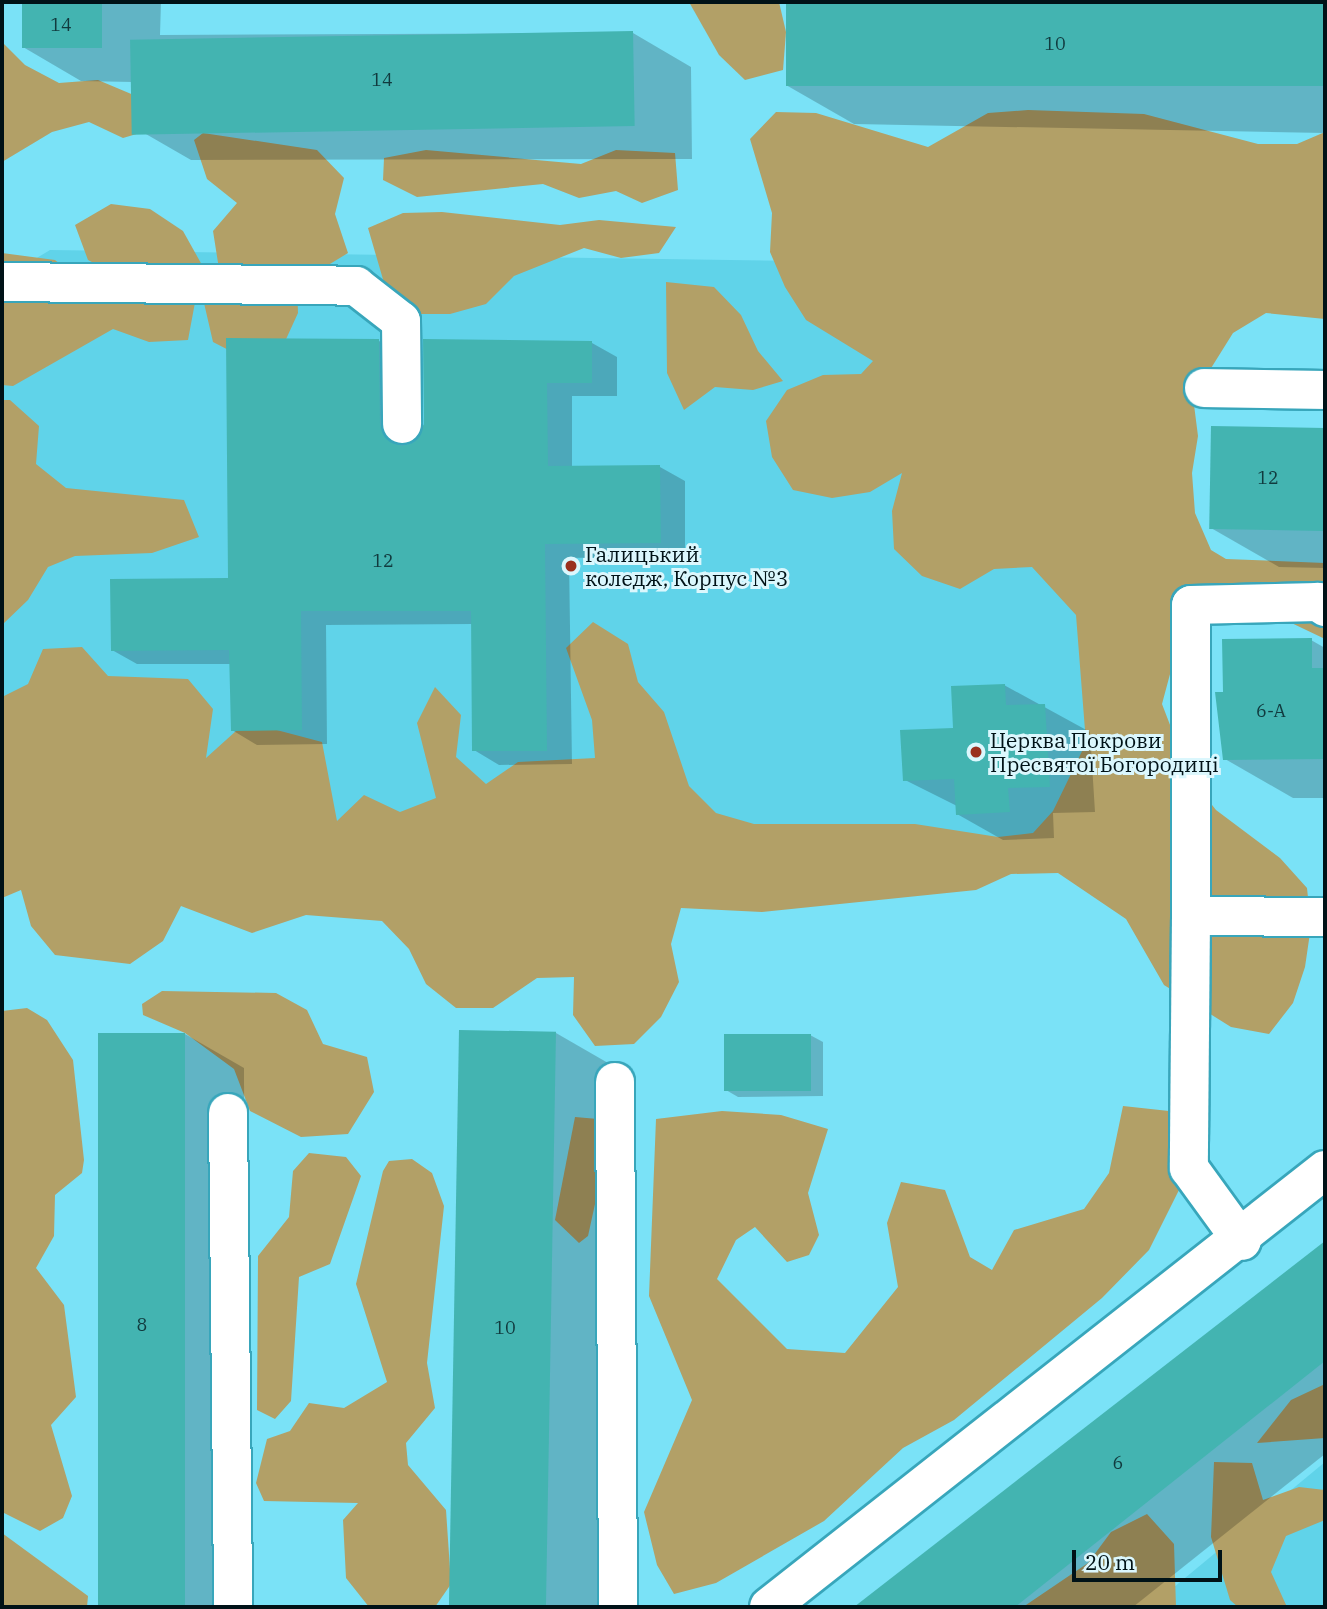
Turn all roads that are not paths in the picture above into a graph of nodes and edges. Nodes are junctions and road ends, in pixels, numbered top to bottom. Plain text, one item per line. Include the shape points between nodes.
1 (2, 282) edge
2 (1204, 388) dead end
3 (1325, 390) edge
4 (402, 424) dead end
5 (1325, 607) edge
6 (1191, 916) junction
7 (1325, 917) edge
8 (615, 1082) dead end
9 (228, 1113) dead end
10 (1325, 1170) edge
11 (1242, 1241) junction
12 (233, 1607) edge
13 (618, 1607) edge
14 (769, 1607) edge

1 - 4 lane via 356,286 401,321
2 - 3 lane
5 - 6 lane via 1318,602 1191,605
6 - 7 lane
6 - 11 lane via 1189,1168
8 - 13 lane
9 - 12 lane
10 - 11 lane
11 - 14 lane

